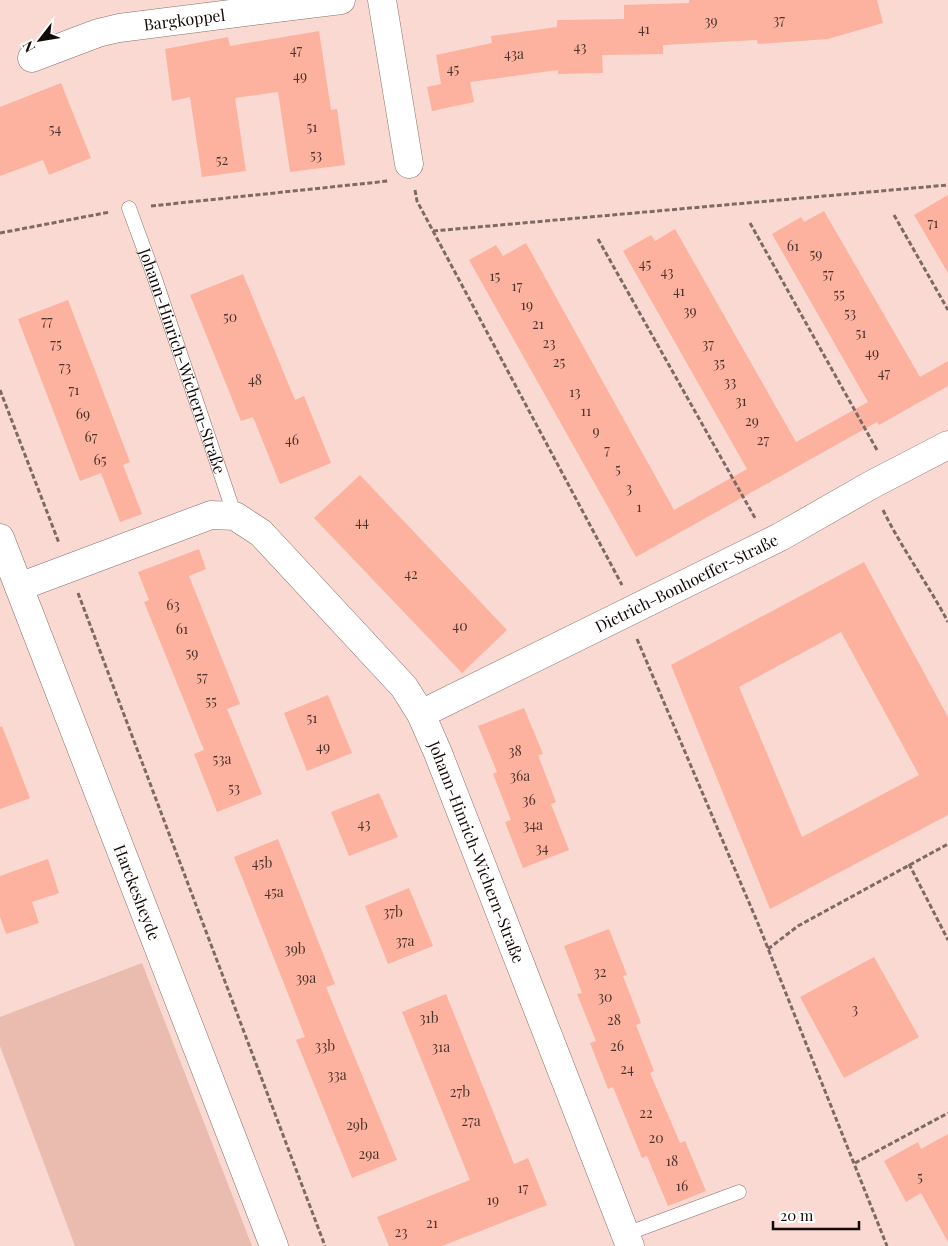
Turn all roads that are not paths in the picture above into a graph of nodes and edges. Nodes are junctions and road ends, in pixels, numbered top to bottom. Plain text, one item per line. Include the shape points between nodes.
1 (341, 0) edge
2 (382, 0) edge
3 (32, 58) dead end
4 (410, 171) road end
5 (129, 208) road end
6 (948, 445) edge
7 (235, 516) junction
8 (0, 538) edge
9 (19, 587) junction
10 (421, 714) junction
11 (739, 1192) dead end
12 (628, 1240) edge
13 (274, 1246) edge

1 - 3 street, Bargkoppel via 119,28
2 - 4 street
5 - 7 lane, Johann-Hinrich-Wichern-Straße
6 - 10 street, Dietrich-Bonhoeffer-Straße via 769,542
7 - 9 street via 211,515
7 - 10 street, Johann-Hinrich-Wichern-Straße via 261,533 404,687
8 - 9 street, Harckesheyde
9 - 13 street, Harckesheyde
10 - 12 street, Johann-Hinrich-Wichern-Straße
11 - 12 lane

